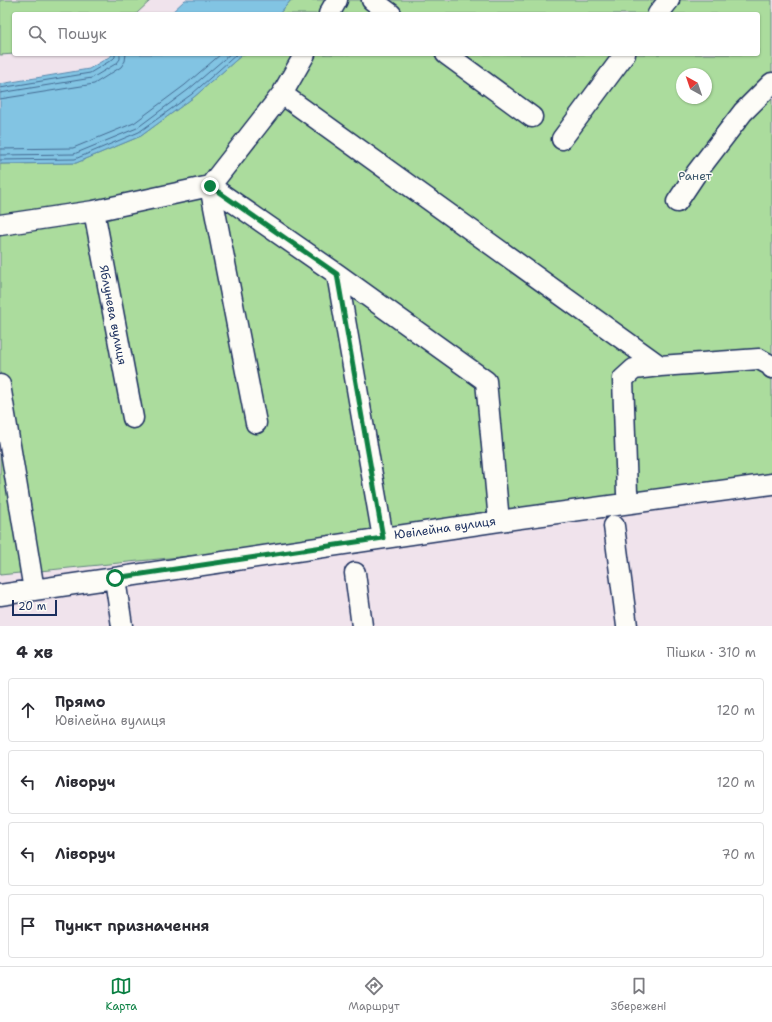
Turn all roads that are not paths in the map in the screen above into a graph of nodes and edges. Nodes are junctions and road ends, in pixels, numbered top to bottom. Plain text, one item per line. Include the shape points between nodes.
1 (337, 0) edge
2 (372, 0) edge
3 (669, 0) edge
4 (330, 12) edge
5 (388, 12) edge
6 (660, 12) edge
7 (304, 56) edge
8 (449, 56) edge
9 (624, 56) edge
10 (772, 83) edge
11 (282, 94) junction
12 (532, 117) dead end
13 (562, 139) dead end
14 (210, 186) junction
15 (677, 202) dead end
16 (94, 211) junction
17 (0, 225) edge
18 (337, 274) junction
19 (660, 366) junction
20 (772, 368) edge
21 (0, 385) edge
22 (133, 418) dead end
23 (256, 423) dead end
24 (772, 484) edge
25 (631, 503) junction
26 (499, 520) junction
27 (614, 526) dead end
28 (383, 538) junction
29 (355, 573) dead end
30 (115, 578) junction
31 (34, 590) junction
32 (0, 595) edge
33 (122, 626) edge
34 (362, 626) edge
35 (627, 626) edge

1 - 4 street
2 - 5 street
3 - 6 street
7 - 11 street
8 - 12 street
9 - 13 street
10 - 15 street via 743,112
11 - 14 street
11 - 19 street
14 - 16 street
14 - 18 street
14 - 23 street
16 - 17 street
16 - 22 street, Яблунева вулиця
18 - 26 street via 486,381
18 - 28 street
19 - 20 street via 760,359
19 - 25 street via 634,368 623,379 627,493
21 - 31 street
24 - 25 street, Ювілейна вулиця
25 - 26 street, Ювілейна вулиця
26 - 28 street, Ювілейна вулиця
27 - 35 street
28 - 30 street, Ювілейна вулиця
29 - 34 street
30 - 31 street, Ювілейна вулиця
30 - 33 street
31 - 32 street, Ювілейна вулиця

